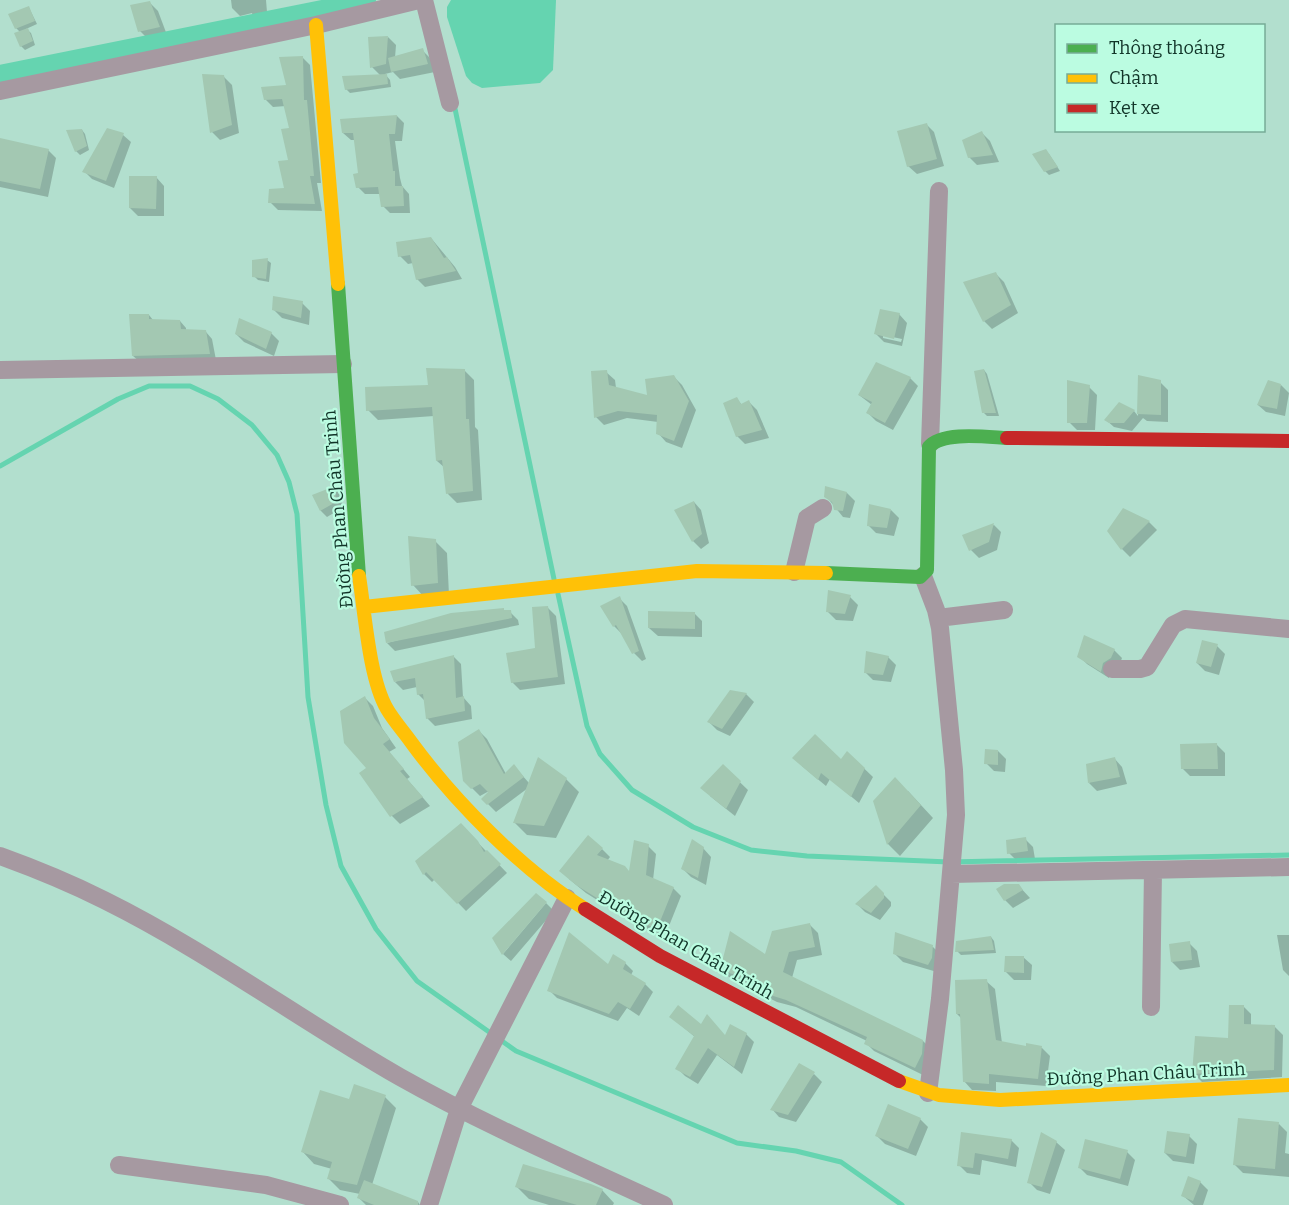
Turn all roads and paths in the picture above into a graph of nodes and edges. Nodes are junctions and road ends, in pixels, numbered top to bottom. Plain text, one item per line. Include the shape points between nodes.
1 (418, 0) edge
2 (424, 0) edge
3 (316, 25) junction
4 (0, 91) edge
5 (450, 103) dead end
6 (939, 191) dead end
7 (343, 364) junction
8 (0, 370) edge
9 (1289, 441) edge
10 (930, 444) junction
11 (823, 508) dead end
12 (794, 572) junction
13 (923, 576) junction
14 (364, 608) junction
15 (1004, 610) dead end
16 (938, 618) junction
17 (1289, 629) edge
18 (1112, 669) dead end
19 (0, 856) edge
20 (1289, 867) edge
21 (1153, 870) junction
22 (952, 872) junction
23 (567, 898) junction
24 (1151, 1007) dead end
25 (1289, 1085) edge
26 (928, 1093) junction
27 (459, 1109) junction
28 (118, 1165) dead end
29 (340, 1205) edge
30 (429, 1205) edge
31 (664, 1205) edge

1 - 3 street
2 - 5 street
3 - 4 street
3 - 7 street, Đường Phan Châu Trinh
6 - 10 street
7 - 8 street
7 - 14 street, Đường Phan Châu Trinh via 356,561
9 - 10 street via 944,437
10 - 13 street via 927,570
11 - 12 street via 807,518
12 - 13 street
12 - 14 street via 697,571
13 - 16 street
14 - 23 street, Đường Phan Châu Trinh via 376,681 387,709 435,776 511,852
15 - 16 street
16 - 22 street via 954,770
17 - 18 street via 1185,619 1173,625 1147,667
19 - 27 street via 105,900
20 - 21 street
21 - 22 street
21 - 24 street
22 - 26 street
23 - 26 street, Đường Phan Châu Trinh via 660,956
23 - 27 street
25 - 26 street, Đường Phan Châu Trinh via 1000,1100
27 - 30 street
27 - 31 street
28 - 29 street via 266,1185

